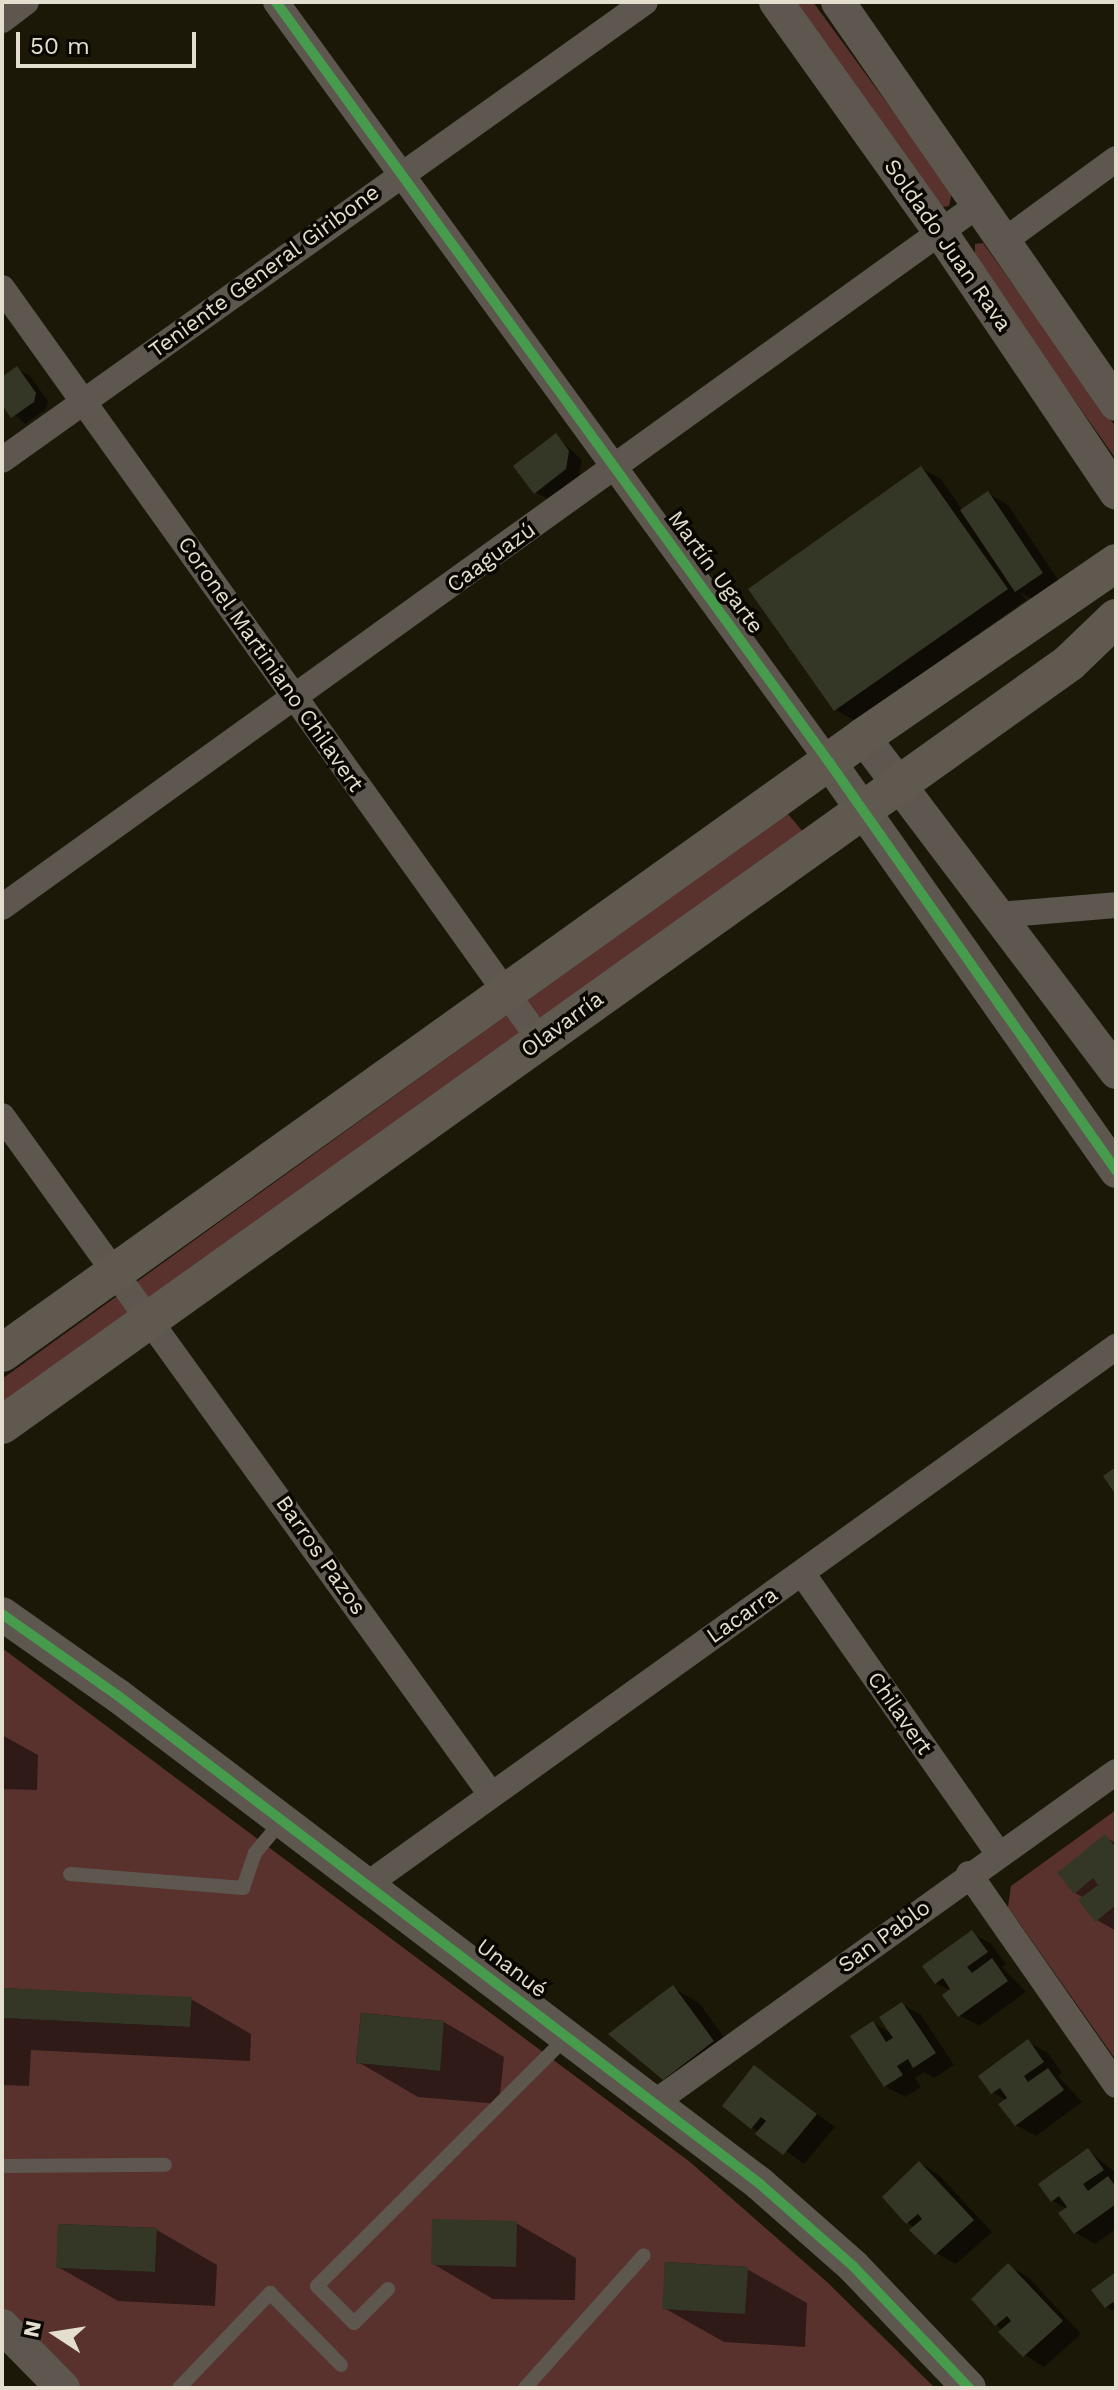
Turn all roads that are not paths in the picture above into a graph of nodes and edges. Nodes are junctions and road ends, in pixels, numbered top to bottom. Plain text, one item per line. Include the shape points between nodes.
1 (26, 2) edge
2 (276, 2) edge
3 (645, 2) edge
4 (776, 2) edge
5 (838, 2) edge
6 (2, 20) edge
7 (1116, 159) edge
8 (402, 171) junction
9 (978, 205) junction
10 (941, 233) junction
11 (1004, 241) junction
12 (2, 288) edge
13 (85, 401) junction
14 (1116, 404) edge
15 (2, 460) edge
16 (615, 468) junction
17 (1116, 492) edge
18 (1116, 563) edge
19 (1116, 618) edge
20 (295, 698) junction
21 (863, 737) junction
22 (829, 762) junction
23 (898, 782) junction
24 (860, 810) junction
25 (1116, 905) edge
26 (2, 907) edge
27 (998, 915) junction
28 (506, 993) junction
29 (540, 1040) junction
30 (1116, 1072) edge
31 (2, 1116) edge
32 (1116, 1171) edge
33 (113, 1274) junction
34 (152, 1318) junction
35 (1116, 1347) edge
36 (2, 1353) edge
37 (2, 1425) edge
38 (802, 1573) junction
39 (2, 1614) edge
40 (1116, 1772) edge
41 (490, 1793) junction
42 (281, 1822) junction
43 (998, 1853) junction
44 (70, 1874) dead end
45 (969, 1874) junction
46 (368, 1884) junction
47 (568, 2036) junction
48 (1116, 2085) edge
49 (654, 2103) junction
50 (165, 2165) dead end
51 (2, 2166) edge
52 (644, 2255) dead end
53 (388, 2289) dead end
54 (2, 2326) edge
55 (341, 2365) dead end
56 (63, 2388) edge
57 (179, 2388) edge
58 (525, 2388) edge
59 (969, 2388) edge

1 - 6 street
2 - 8 street, Martín Ugarte
3 - 8 street, Teniente General Giribone
4 - 10 street, Soldado Juan Rava
5 - 9 street
7 - 11 street
8 - 13 street, Teniente General Giribone
8 - 16 street, Martín Ugarte
9 - 10 street, Caaguazú
9 - 11 street
10 - 16 street, Caaguazú
10 - 17 street, Soldado Juan Rava
11 - 14 street
12 - 13 street, Coronel Martiniano Chilavert
13 - 15 street, Teniente General Giribone
13 - 20 street, Coronel Martiniano Chilavert
16 - 20 street, Caaguazú
16 - 22 street, Martín Ugarte
18 - 21 main road
19 - 23 main road, Olavarría via 1069,663
20 - 26 street, Caaguazú
20 - 28 street, Coronel Martiniano Chilavert
21 - 22 main road
21 - 23 street
22 - 24 street, Martín Ugarte
22 - 28 main road
23 - 24 main road, Olavarría
23 - 27 street
24 - 29 main road, Olavarría
24 - 32 street, Martín Ugarte
25 - 27 street
27 - 30 street
28 - 29 street, Coronel Martiniano Chilavert
28 - 33 main road
29 - 34 main road, Olavarría
31 - 33 street, Barros Pazos
33 - 34 street, Barros Pazos
33 - 36 main road
34 - 37 main road, Olavarría
34 - 41 street, Barros Pazos
35 - 38 street, Lacarra
38 - 41 street, Lacarra
38 - 43 street, Chilavert
39 - 42 street, Unanué
40 - 43 street, San Pablo
41 - 46 street, Lacarra
42 - 44 lane via 255,1853 243,1888
42 - 46 street, Unanué
43 - 45 street, San Pablo
45 - 48 street
45 - 49 street, San Pablo
46 - 47 street, Unanué
47 - 49 street, Unanué
47 - 53 lane via 317,2286 354,2323
49 - 59 street, Unanué via 853,2266
50 - 51 lane
52 - 58 lane
54 - 56 street
55 - 57 lane via 270,2293

